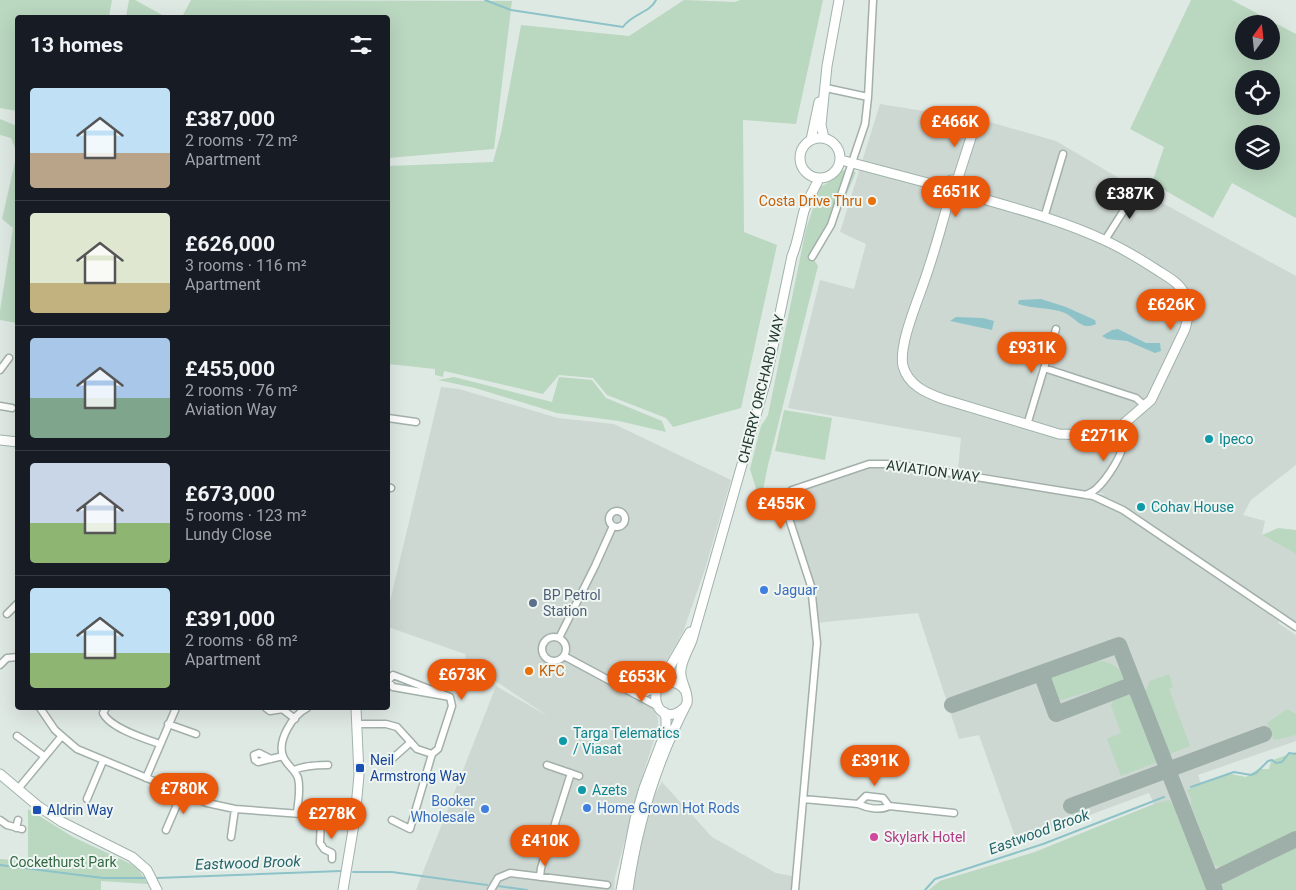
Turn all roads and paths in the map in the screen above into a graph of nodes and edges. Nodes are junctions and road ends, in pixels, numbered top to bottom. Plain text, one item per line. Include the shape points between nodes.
1 (839, 0) edge
2 (873, 0) edge
3 (827, 66) junction
4 (826, 88) junction
5 (868, 97) junction
6 (976, 122) dead end
7 (824, 138) junction
8 (811, 140) junction
9 (1063, 154) dead end
10 (840, 160) junction
11 (852, 163) junction
12 (810, 175) junction
13 (819, 179) junction
14 (957, 181) junction
15 (943, 187) junction
16 (1138, 188) dead end
17 (963, 193) junction
18 (949, 200) junction
19 (1044, 218) junction
20 (1105, 240) junction
21 (792, 256) junction
22 (812, 257) dead end
23 (1056, 329) dead end
24 (9, 358) dead end
25 (1044, 368) junction
26 (0, 370) edge
27 (0, 406) edge
28 (1145, 406) junction
29 (12, 408) dead end
30 (390, 418) edge
31 (416, 422) dead end
32 (1027, 425) junction
33 (1118, 427) junction
34 (0, 440) edge
35 (15, 442) edge
36 (1086, 495) junction
37 (614, 526) dead end
38 (703, 600) junction
39 (15, 606) edge
40 (7, 614) dead end
41 (1296, 627) edge
42 (559, 638) junction
43 (564, 656) junction
44 (15, 657) edge
45 (0, 665) edge
46 (390, 679) edge
47 (390, 683) edge
48 (658, 688) junction
49 (626, 689) junction
50 (685, 690) junction
51 (450, 697) junction
52 (684, 707) junction
53 (660, 709) junction
54 (41, 710) edge
55 (105, 710) edge
56 (175, 710) edge
57 (284, 710) edge
58 (305, 710) edge
59 (356, 710) edge
60 (295, 719) junction
61 (168, 724) junction
62 (358, 724) junction
63 (196, 734) dead end
64 (17, 736) dead end
65 (61, 737) junction
66 (411, 742) junction
67 (160, 744) junction
68 (432, 754) junction
69 (44, 756) junction
70 (283, 756) junction
71 (392, 758) dead end
72 (271, 759) dead end
73 (103, 761) junction
74 (328, 765) dead end
75 (547, 765) dead end
76 (294, 770) junction
77 (571, 773) junction
78 (0, 774) edge
79 (580, 776) dead end
80 (146, 778) junction
81 (18, 790) junction
82 (182, 793) junction
83 (87, 799) dead end
84 (803, 799) junction
85 (858, 804) junction
86 (890, 806) junction
87 (235, 809) junction
88 (297, 813) junction
89 (954, 813) dead end
90 (321, 816) junction
91 (355, 818) junction
92 (0, 820) edge
93 (18, 820) dead end
94 (392, 820) dead end
95 (166, 830) dead end
96 (231, 837) dead end
97 (332, 859) dead end
98 (540, 877) junction
99 (608, 885) dead end
100 (492, 887) edge
101 (157, 890) edge
102 (343, 890) edge
103 (620, 890) edge
104 (628, 890) edge
105 (796, 890) edge

1 - 3 main road
2 - 5 street
3 - 4 main road
3 - 8 main road
4 - 5 street
4 - 7 main road via 821,125
5 - 11 street via 865,124
6 - 14 main road
7 - 8 main road
7 - 10 main road via 836,144
8 - 12 main road via 802,149 800,162
9 - 19 street
10 - 11 main road
10 - 13 main road via 832,175
11 - 15 main road
11 - 22 street via 831,225
12 - 13 main road
12 - 21 main road via 799,210
13 - 21 main road, CHERRY ORCHARD WAY via 808,200
14 - 15 main road via 950,180
14 - 17 main road
15 - 18 main road via 943,194
16 - 20 street
17 - 18 main road via 956,200
17 - 19 main road
18 - 32 main road via 905,339 903,366 917,387 928,394
19 - 20 main road
20 - 28 main road via 1174,281 1187,302 1185,329 1162,380
21 - 38 main road, CHERRY ORCHARD WAY via 766,380
23 - 25 street
24 - 26 street
25 - 28 street via 1136,398
25 - 32 street
27 - 29 street
28 - 33 main road
30 - 31 street
32 - 33 main road via 1075,436
33 - 36 street via 1123,438 1120,454 1106,478 1096,490
34 - 35 main road
36 - 41 street, AVIATION WAY via 1123,510
36 - 84 street, AVIATION WAY via 896,464 869,464 792,490 785,496 784,503 811,586 817,643
37 - 42 street
38 - 48 main road, CHERRY ORCHARD WAY via 687,639
38 - 50 main road, CHERRY ORCHARD WAY via 692,640 680,667
39 - 40 street
42 - 43 street via 566,646
42 - 43 street via 546,641 544,654 555,661
43 - 49 street
44 - 45 street via 6,658
46 - 51 street via 393,675
47 - 51 street via 393,687
48 - 49 street via 646,692
48 - 50 main road via 672,682
48 - 53 main road, CHERRY ORCHARD WAY via 655,697
49 - 53 street
50 - 52 main road, CHERRY ORCHARD WAY via 688,699
51 - 68 street via 452,706 438,749
52 - 53 main road via 676,713
52 - 104 main road, CHERRY ORCHARD WAY via 651,790
53 - 103 main road, CHERRY ORCHARD WAY via 666,718 666,730 635,819
54 - 65 street
55 - 67 street via 105,717 123,730
56 - 61 street
57 - 60 street
58 - 60 street
59 - 62 main road
60 - 70 street via 283,738
61 - 63 street
61 - 67 street
62 - 66 street via 392,725
62 - 91 main road via 359,775
64 - 69 street
65 - 69 street
65 - 73 street
66 - 68 street via 417,749
66 - 71 street
67 - 80 street
68 - 94 street via 410,828
69 - 81 street
70 - 72 street
70 - 76 street
73 - 80 street
73 - 83 street
74 - 76 street
75 - 77 street
76 - 88 street via 299,784
77 - 79 street
77 - 98 street
78 - 81 main road
80 - 82 street
81 - 101 main road via 62,822 132,857 146,870
82 - 87 street via 213,805
82 - 95 street
84 - 85 street
84 - 105 street, AVIATION WAY
85 - 86 street via 883,809
85 - 86 street via 866,796 883,798
86 - 89 street
87 - 88 street
87 - 96 street
88 - 90 street
90 - 91 street
90 - 97 street via 320,843 332,853
91 - 102 main road
92 - 93 street via 19,828
98 - 99 street
98 - 100 street via 510,873 498,878

